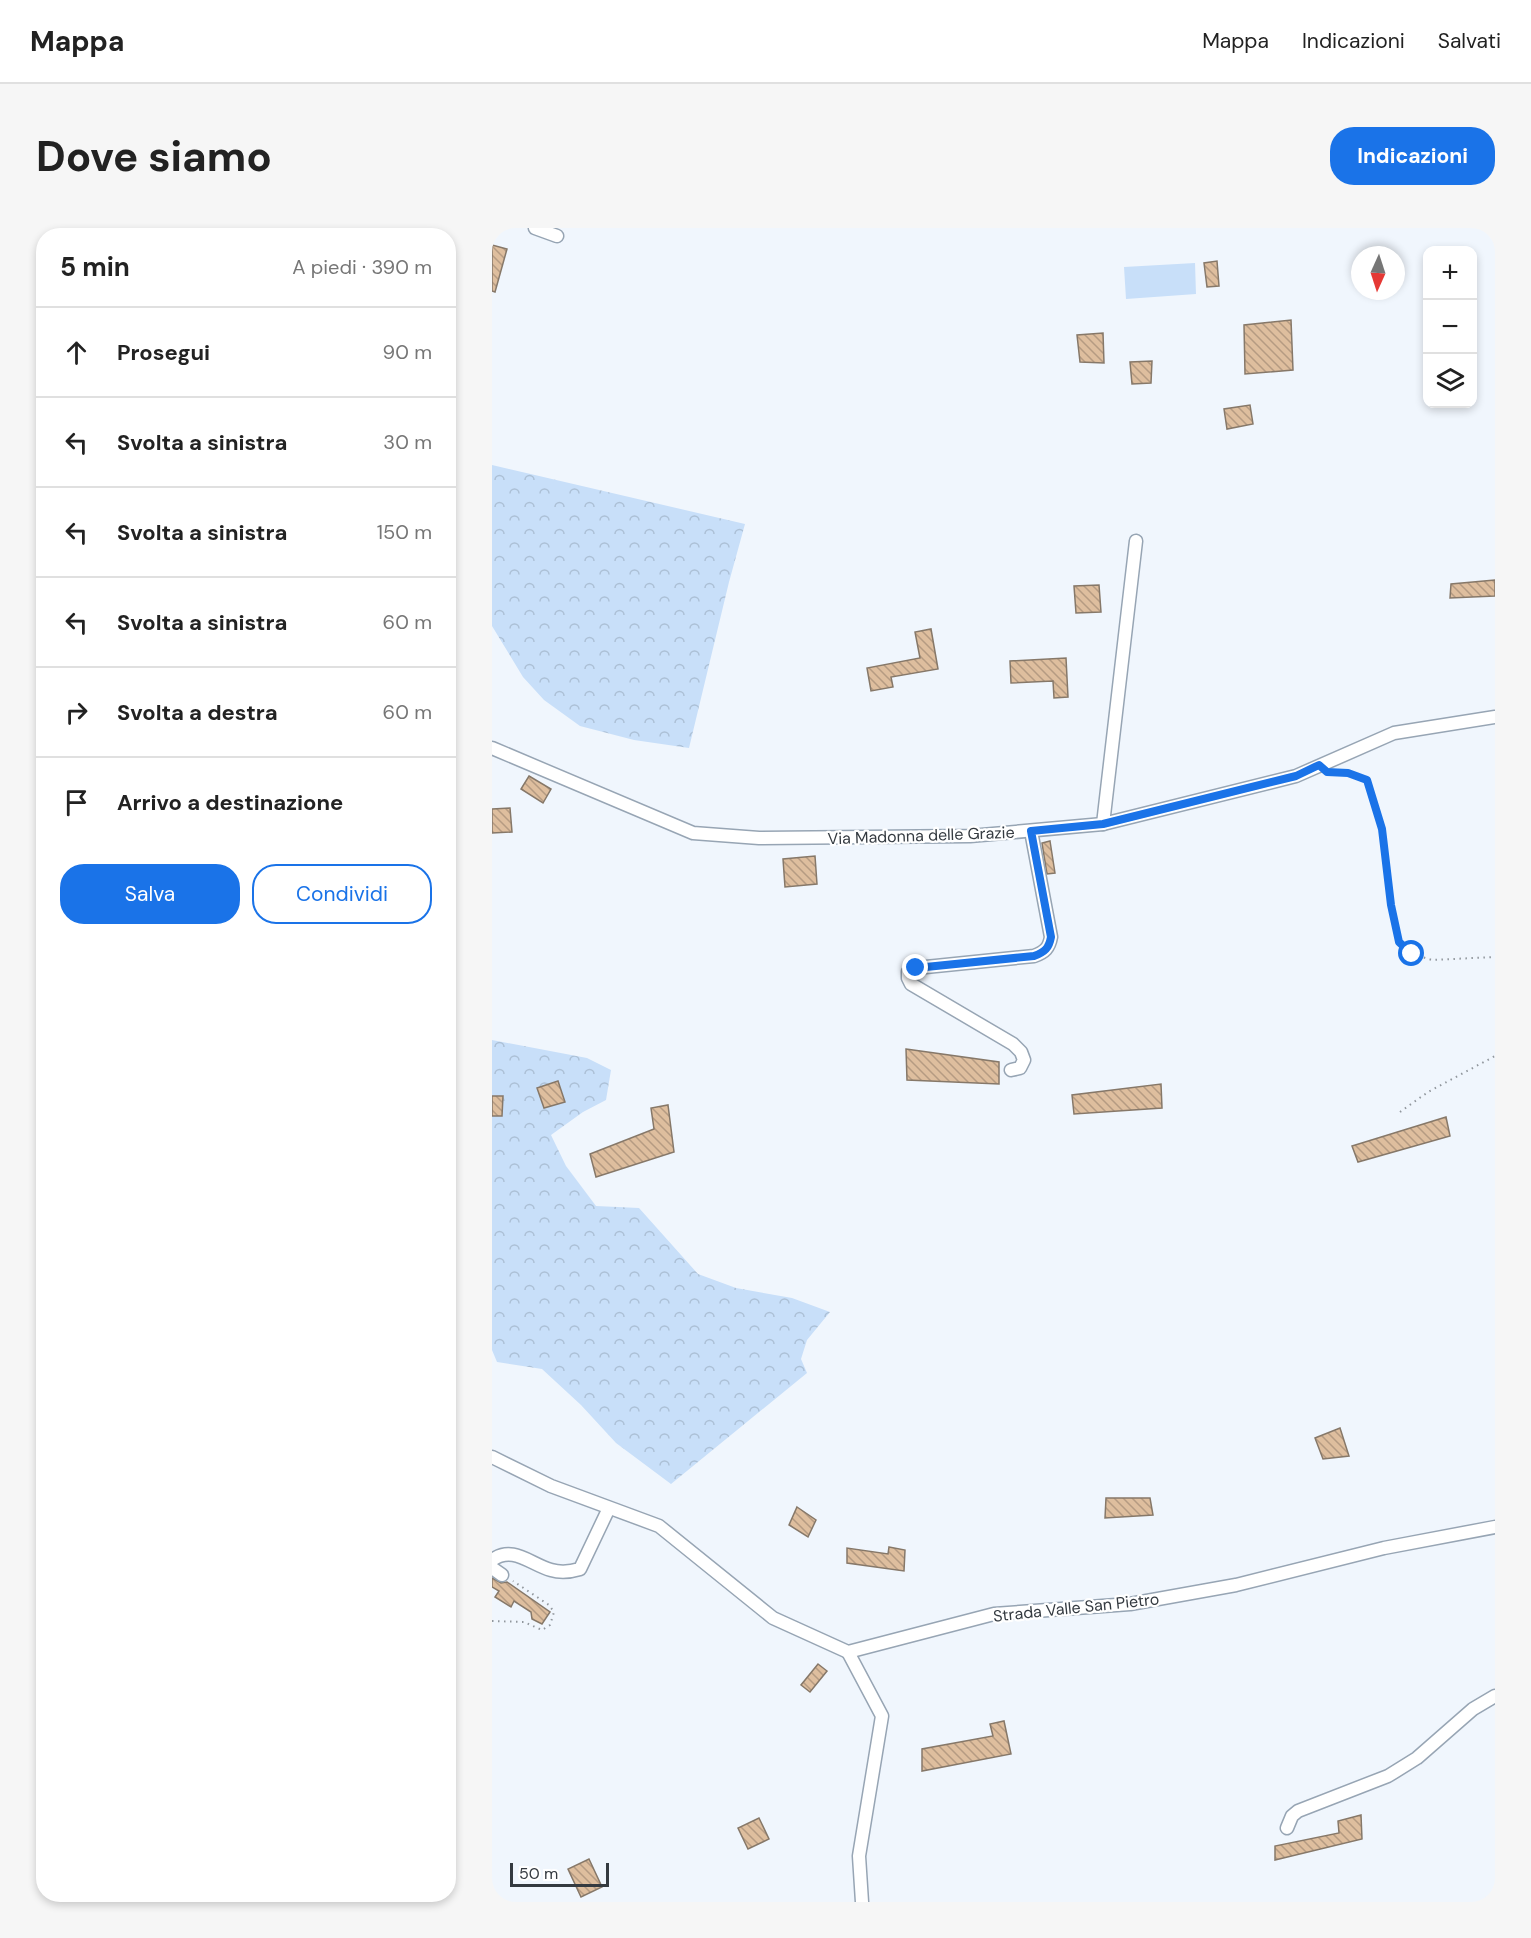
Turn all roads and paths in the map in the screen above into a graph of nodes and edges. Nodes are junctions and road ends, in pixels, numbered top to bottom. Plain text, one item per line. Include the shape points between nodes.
1 (535, 228) edge
2 (557, 236) dead end
3 (1136, 541) dead end
4 (1495, 717) edge
5 (492, 748) edge
6 (1319, 765) junction
7 (1103, 824) junction
8 (1031, 831) junction
9 (1495, 957) edge
10 (1495, 1056) edge
11 (1011, 1070) dead end
12 (1400, 1112) dead end
13 (492, 1457) edge
14 (609, 1508) junction
15 (1495, 1527) edge
16 (492, 1560) edge
17 (497, 1571) edge
18 (492, 1621) edge
19 (848, 1652) junction
20 (1495, 1696) edge
21 (1287, 1828) dead end
22 (862, 1902) edge

1 - 2 street
3 - 7 street
4 - 6 street, Via Madonna delle Grazie via 1394,733
5 - 8 street, Via Madonna delle Grazie via 693,833 771,838 970,836
6 - 7 street, Via Madonna delle Grazie via 1296,776
6 - 9 path via 1327,772 1348,773 1367,780 1382,829 1399,942 1412,954 1432,960
7 - 8 street, Via Madonna delle Grazie
8 - 11 street via 1051,937 1044,953 916,968 908,978 911,984 1013,1044 1024,1060 1020,1068
10 - 12 path via 1428,1092
13 - 14 street via 551,1486
14 - 16 street via 580,1569 551,1570 515,1554
14 - 19 street via 659,1526 773,1618
15 - 19 street, Strada Valle San Pietro via 1384,1548 1236,1585 1130,1604 994,1614
17 - 18 path via 554,1612 550,1625 542,1629 524,1622
19 - 22 street via 882,1716 859,1856
20 - 21 street via 1473,1709 1417,1758 1388,1776 1298,1811

